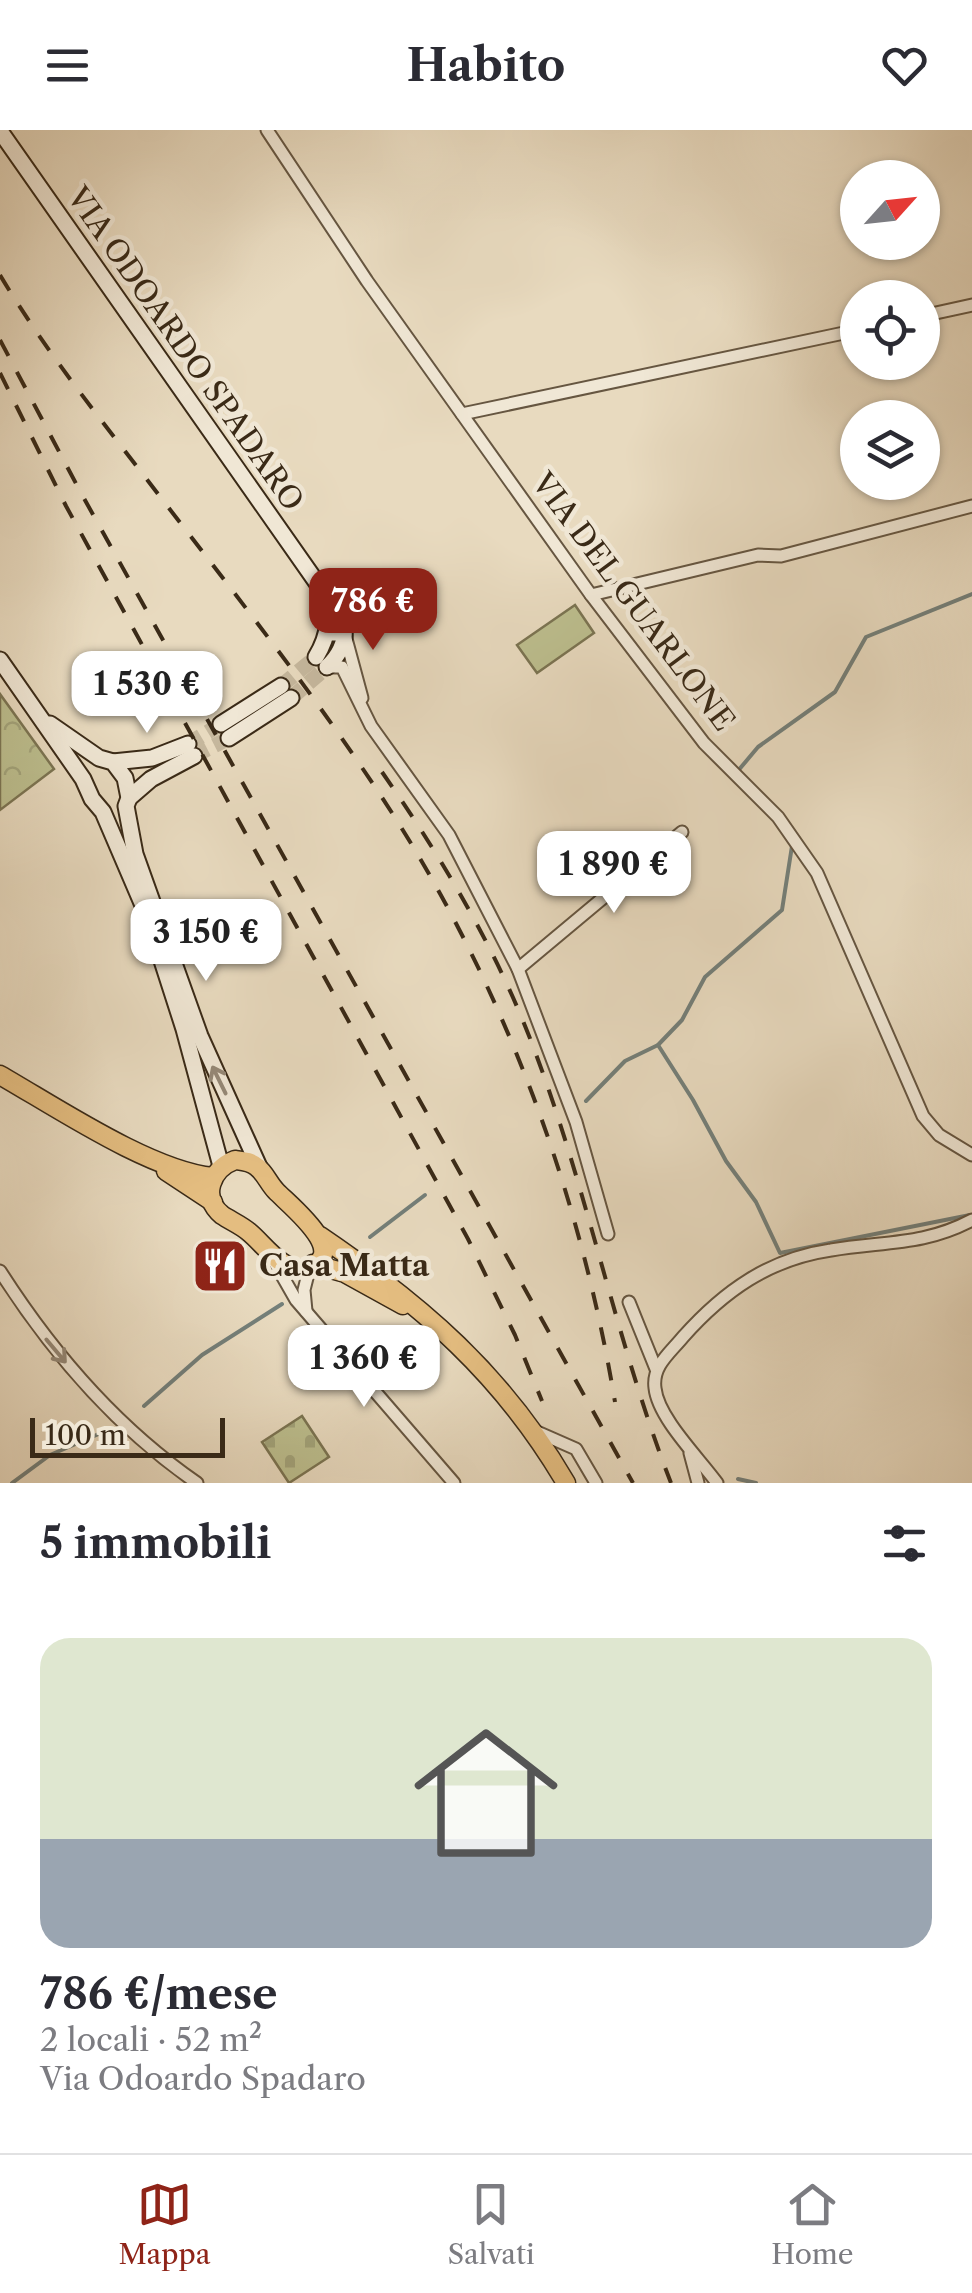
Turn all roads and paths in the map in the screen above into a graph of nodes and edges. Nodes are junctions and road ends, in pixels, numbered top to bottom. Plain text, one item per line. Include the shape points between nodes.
1 (267, 130) edge
2 (0, 131) edge
3 (972, 305) edge
4 (940, 312) edge
5 (840, 334) edge
6 (462, 414) junction
7 (972, 506) edge
8 (316, 581) junction
9 (592, 594) junction
10 (327, 635) junction
11 (345, 635) junction
12 (0, 660) edge
13 (321, 662) junction
14 (286, 692) tunnel mouth
15 (38, 716) junction
16 (371, 726) junction
17 (225, 731) tunnel mouth
18 (106, 760) junction
19 (83, 779) junction
20 (127, 802) junction
21 (103, 812) junction
22 (682, 832) dead end
23 (518, 969) junction
24 (0, 1076) edge
25 (972, 1155) edge
26 (150, 1158) junction
27 (260, 1169) junction
28 (217, 1171) junction
29 (212, 1202) junction
30 (972, 1220) edge
31 (608, 1234) dead end
32 (320, 1236) junction
33 (270, 1253) junction
34 (311, 1265) junction
35 (0, 1271) edge
36 (629, 1302) dead end
37 (306, 1310) junction
38 (422, 1314) junction
39 (656, 1369) junction
40 (535, 1431) junction
41 (687, 1444) junction
42 (197, 1483) edge
43 (454, 1483) edge
44 (566, 1483) edge
45 (596, 1483) edge
46 (698, 1483) edge
47 (717, 1483) edge

1 - 6 street, VIA DEL GUARLONE
2 - 8 street, VIA ODOARDO SPADARO
3 - 4 street
5 - 6 street
6 - 9 street, VIA DEL GUARLONE
7 - 9 street via 781,556 758,555
8 - 10 street, VIA ODOARDO SPADARO via 326,599
8 - 11 street via 339,610
9 - 25 street, VIA DEL GUARLONE via 704,743 778,817 817,874 923,1116
10 - 11 street
10 - 13 street
11 - 13 street via 342,652
11 - 16 street
12 - 15 street
13 - 16 street via 342,667
14 - 17 street
15 - 18 street
15 - 19 street
16 - 23 street via 449,835
18 - 19 street via 86,766
18 - 20 street via 125,778
18 - 20 street via 191,750
19 - 21 street
20 - 21 street via 116,813
27 -> 20 street via 200,1036 132,844
21 - 28 street via 148,917 189,1046
22 - 23 street
23 - 31 street via 576,1122
24 - 26 main road
26 - 28 main road via 192,1174
26 - 29 main road
27 - 28 main road via 238,1160
27 - 32 main road
28 - 29 main road
29 - 33 main road
30 - 39 street via 944,1235 831,1250 763,1270 706,1311
32 - 34 main road via 322,1252
32 - 38 main road
33 - 34 main road via 292,1266
33 - 37 street
34 - 37 street
34 - 38 main road via 345,1273
35 -> 42 street via 51,1346 113,1417
36 - 39 street
37 - 43 street
38 - 40 main road via 478,1363
39 - 41 street via 654,1391
40 - 44 main road
40 - 45 street via 576,1448
41 - 46 street
41 - 47 street

